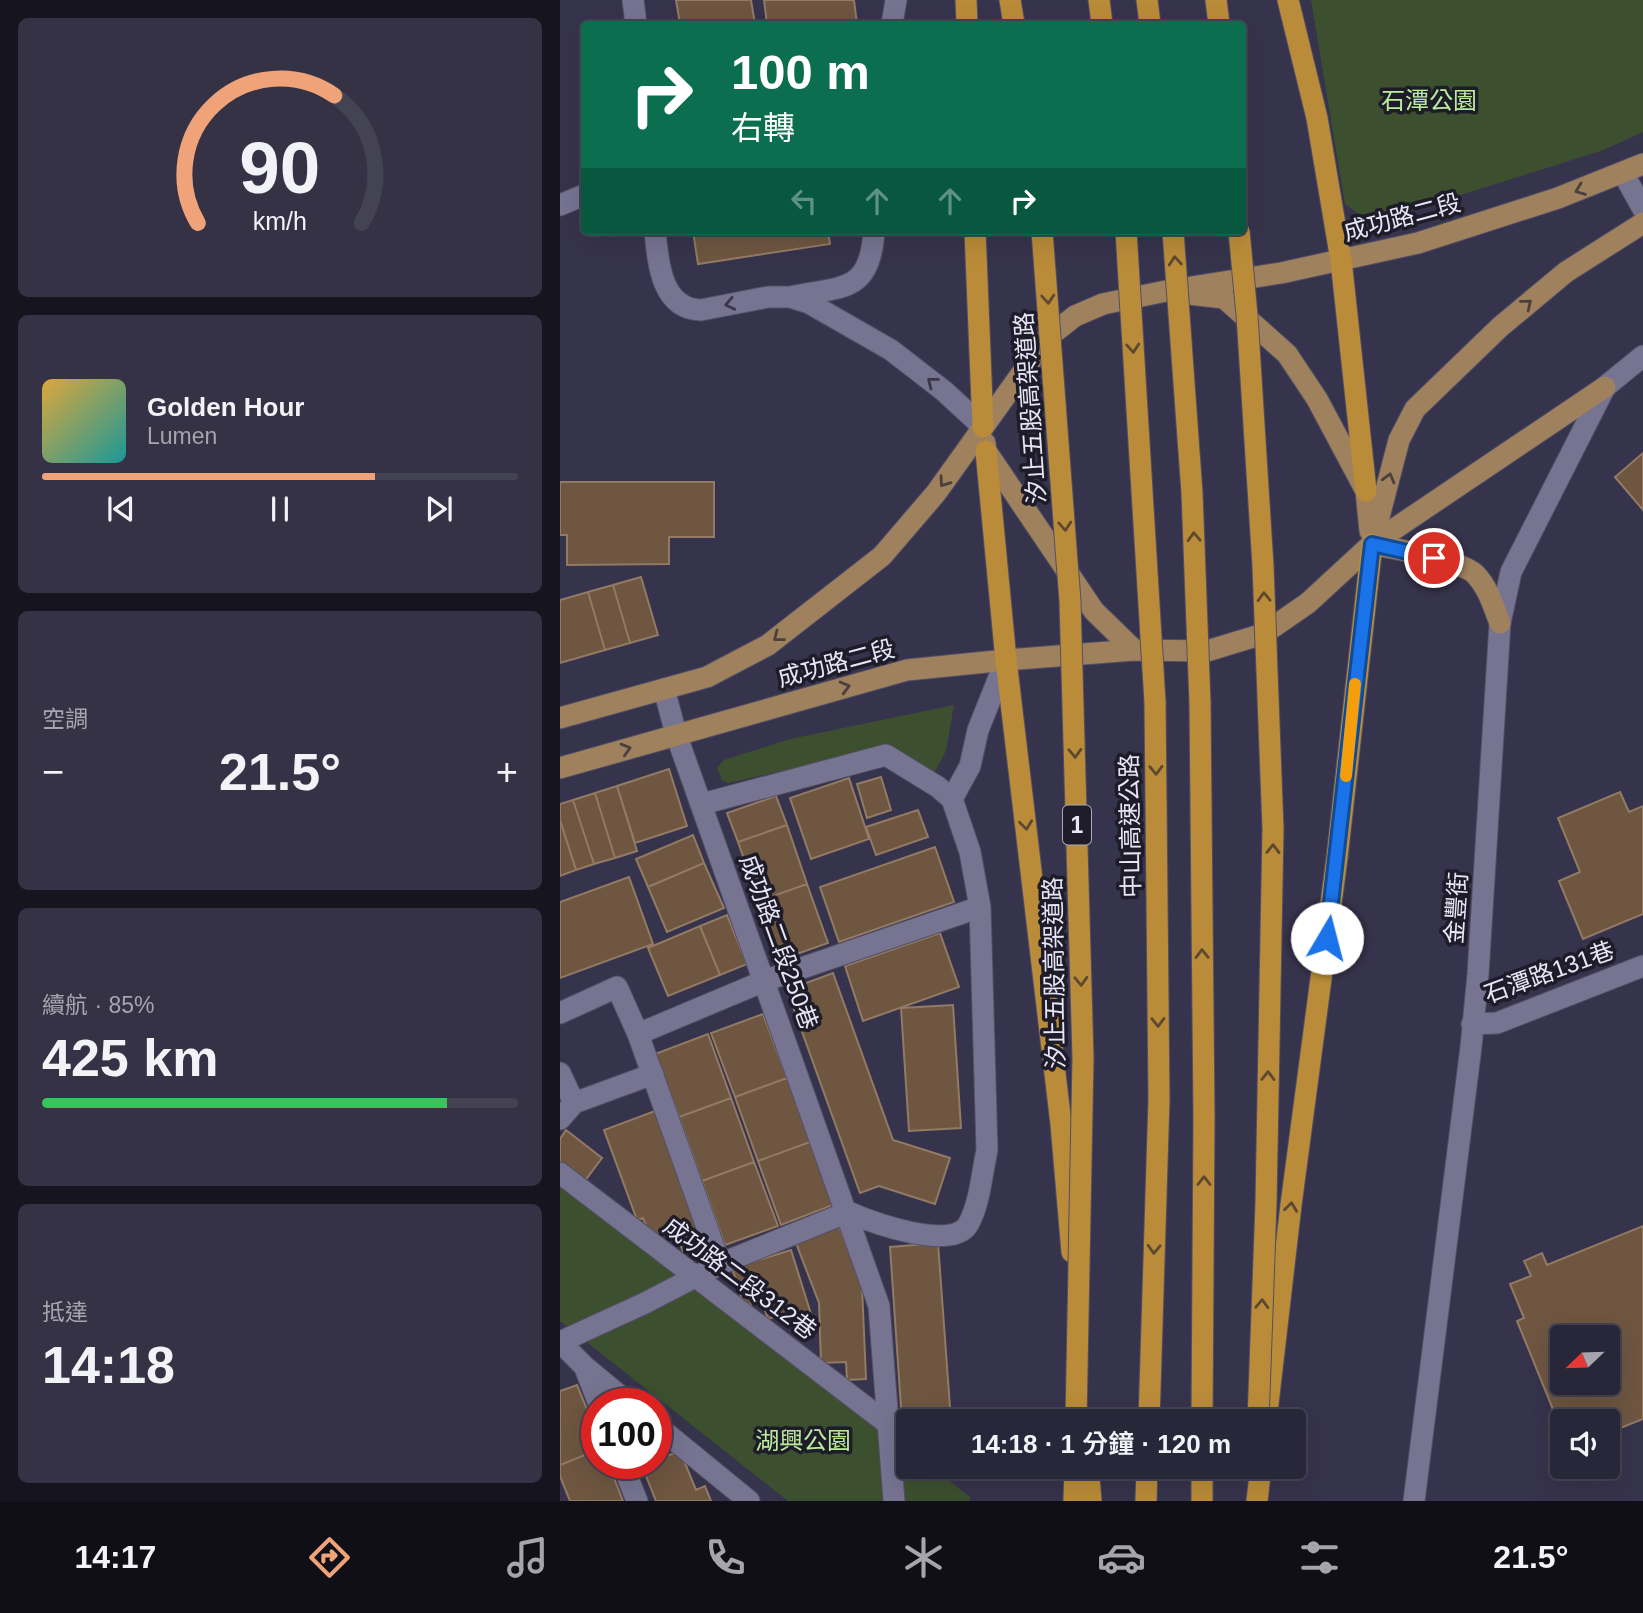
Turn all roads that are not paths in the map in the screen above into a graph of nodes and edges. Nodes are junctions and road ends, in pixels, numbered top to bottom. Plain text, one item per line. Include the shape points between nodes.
1 (634, 0) edge
2 (896, 0) edge
3 (966, 0) edge
4 (1010, 0) edge
5 (1099, 0) edge
6 (1147, 0) edge
7 (1216, 0) edge
8 (1287, 0) edge
9 (636, 21) edge
10 (892, 21) edge
11 (967, 21) edge
12 (1014, 21) edge
13 (1102, 21) edge
14 (1150, 21) edge
15 (1219, 21) edge
16 (1643, 164) edge
17 (1623, 173) junction
18 (581, 196) edge
19 (560, 205) edge
20 (1643, 209) edge
21 (1643, 223) edge
22 (655, 235) edge
23 (874, 235) edge
24 (975, 235) edge
25 (1042, 235) edge
26 (1126, 235) edge
27 (1173, 235) edge
28 (1239, 235) edge
29 (1341, 260) junction
30 (1166, 291) junction
31 (790, 296) junction
32 (1643, 356) edge
33 (1605, 387) junction
34 (983, 427) junction
35 (986, 451) junction
36 (1366, 491) junction
37 (1372, 544) junction
38 (1500, 623) junction
39 (1134, 650) junction
40 (1006, 660) junction
41 (664, 689) junction
42 (560, 718) edge
43 (676, 734) junction
44 (560, 768) edge
45 (952, 799) junction
46 (702, 804) junction
47 (980, 907) junction
48 (1643, 966) edge
49 (764, 981) junction
50 (560, 1013) edge
51 (1472, 1024) junction
52 (638, 1034) junction
53 (560, 1073) edge
54 (653, 1074) junction
55 (567, 1111) edge
56 (560, 1173) edge
57 (848, 1212) junction
58 (720, 1264) junction
59 (694, 1276) junction
60 (560, 1342) edge
61 (584, 1366) junction
62 (593, 1388) edge
63 (611, 1388) edge
64 (1076, 1409) edge
65 (1084, 1409) edge
66 (1149, 1409) edge
67 (1202, 1409) edge
68 (1258, 1409) edge
69 (1267, 1409) edge
70 (888, 1424) junction
71 (672, 1438) edge
72 (628, 1479) edge
73 (1075, 1479) edge
74 (1089, 1479) edge
75 (1147, 1479) edge
76 (1202, 1479) edge
77 (1258, 1479) edge
78 (637, 1501) edge
79 (749, 1501) edge
80 (894, 1501) edge
81 (1074, 1501) edge
82 (1091, 1501) edge
83 (1146, 1501) edge
84 (1202, 1501) edge
85 (1256, 1501) edge
86 (1414, 1501) edge

1 - 9 street
2 - 10 street
3 - 11 highway
4 - 12 highway
5 - 13 highway
6 - 14 highway
7 - 15 highway
8 - 29 highway via 1317,118
16 - 17 main road, 成功路二段
17 - 20 street
17 -> 29 main road, 成功路二段 via 1480,224
18 - 19 street
37 -> 21 main road via 1399,440 1415,409 1500,327 1557,280
31 -> 22 street via 691,310 673,298 663,282
23 - 31 street via 873,254 864,275 849,285
24 - 34 highway
25 -> 64 highway, 汐止五股高架道路 / 1, bridge via 1071,629 1083,1058
26 -> 66 highway, 中山高速公路, bridge via 1155,702 1159,1099
67 -> 27 highway, bridge via 1200,703 1192,493
68 -> 28 highway, bridge via 1273,829 1263,566
29 - 30 main road, 成功路二段
29 - 36 highway
30 - 34 main road, 成功路二段 via 1103,304 1075,317 1047,338
30 - 36 main road, 成功路二段 via 1224,298 1287,354 1317,399
34 -> 31 street via 891,350
32 - 33 street, 金豐街
33 - 37 main road
33 - 38 street, 金豐街 via 1511,572
34 - 35 main road
34 -> 41 main road, 成功路二段 via 936,493 882,556 768,645 707,677
35 - 39 main road via 1094,611
35 - 40 highway
36 - 37 main road, 成功路二段
37 - 38 main road via 1474,572 1488,590
37 - 39 main road, 成功路二段 via 1308,603 1262,634 1207,651
69 -> 37 highway
38 - 51 street, 金豐街
39 - 40 main road, 成功路二段
43 -> 40 main road, 成功路二段 via 907,670
40 - 45 street via 978,730 970,766
40 -> 65 highway via 1061,1124
41 - 42 main road, 成功路二段
41 - 43 street, 成功路二段250巷
44 -> 43 main road, 成功路二段
43 - 46 street, 成功路二段250巷
45 - 46 street via 886,755
45 - 47 street via 970,852
46 - 49 street, 成功路二段250巷
47 - 49 street
47 - 57 street via 987,1150 968,1225 956,1234 939,1237 878,1225
48 - 51 street, 石潭路131巷 via 1497,1023
49 - 52 street
49 - 57 street, 成功路二段250巷
50 - 52 street via 617,987
51 - 86 street, 金豐街
52 - 54 street
53 - 55 street
54 - 55 street
54 - 58 street
56 - 59 street, 成功路二段312巷
57 - 58 street
57 - 70 street, 成功路二段250巷 via 879,1306
58 - 59 street
59 - 60 street
59 - 70 street, 成功路二段312巷
60 - 61 street
61 - 62 street
61 - 63 street
70 - 80 street, 成功路二段250巷
71 - 79 street
72 - 78 street
73 - 81 highway
74 - 82 highway
75 - 83 highway
76 - 84 highway
77 - 85 highway

